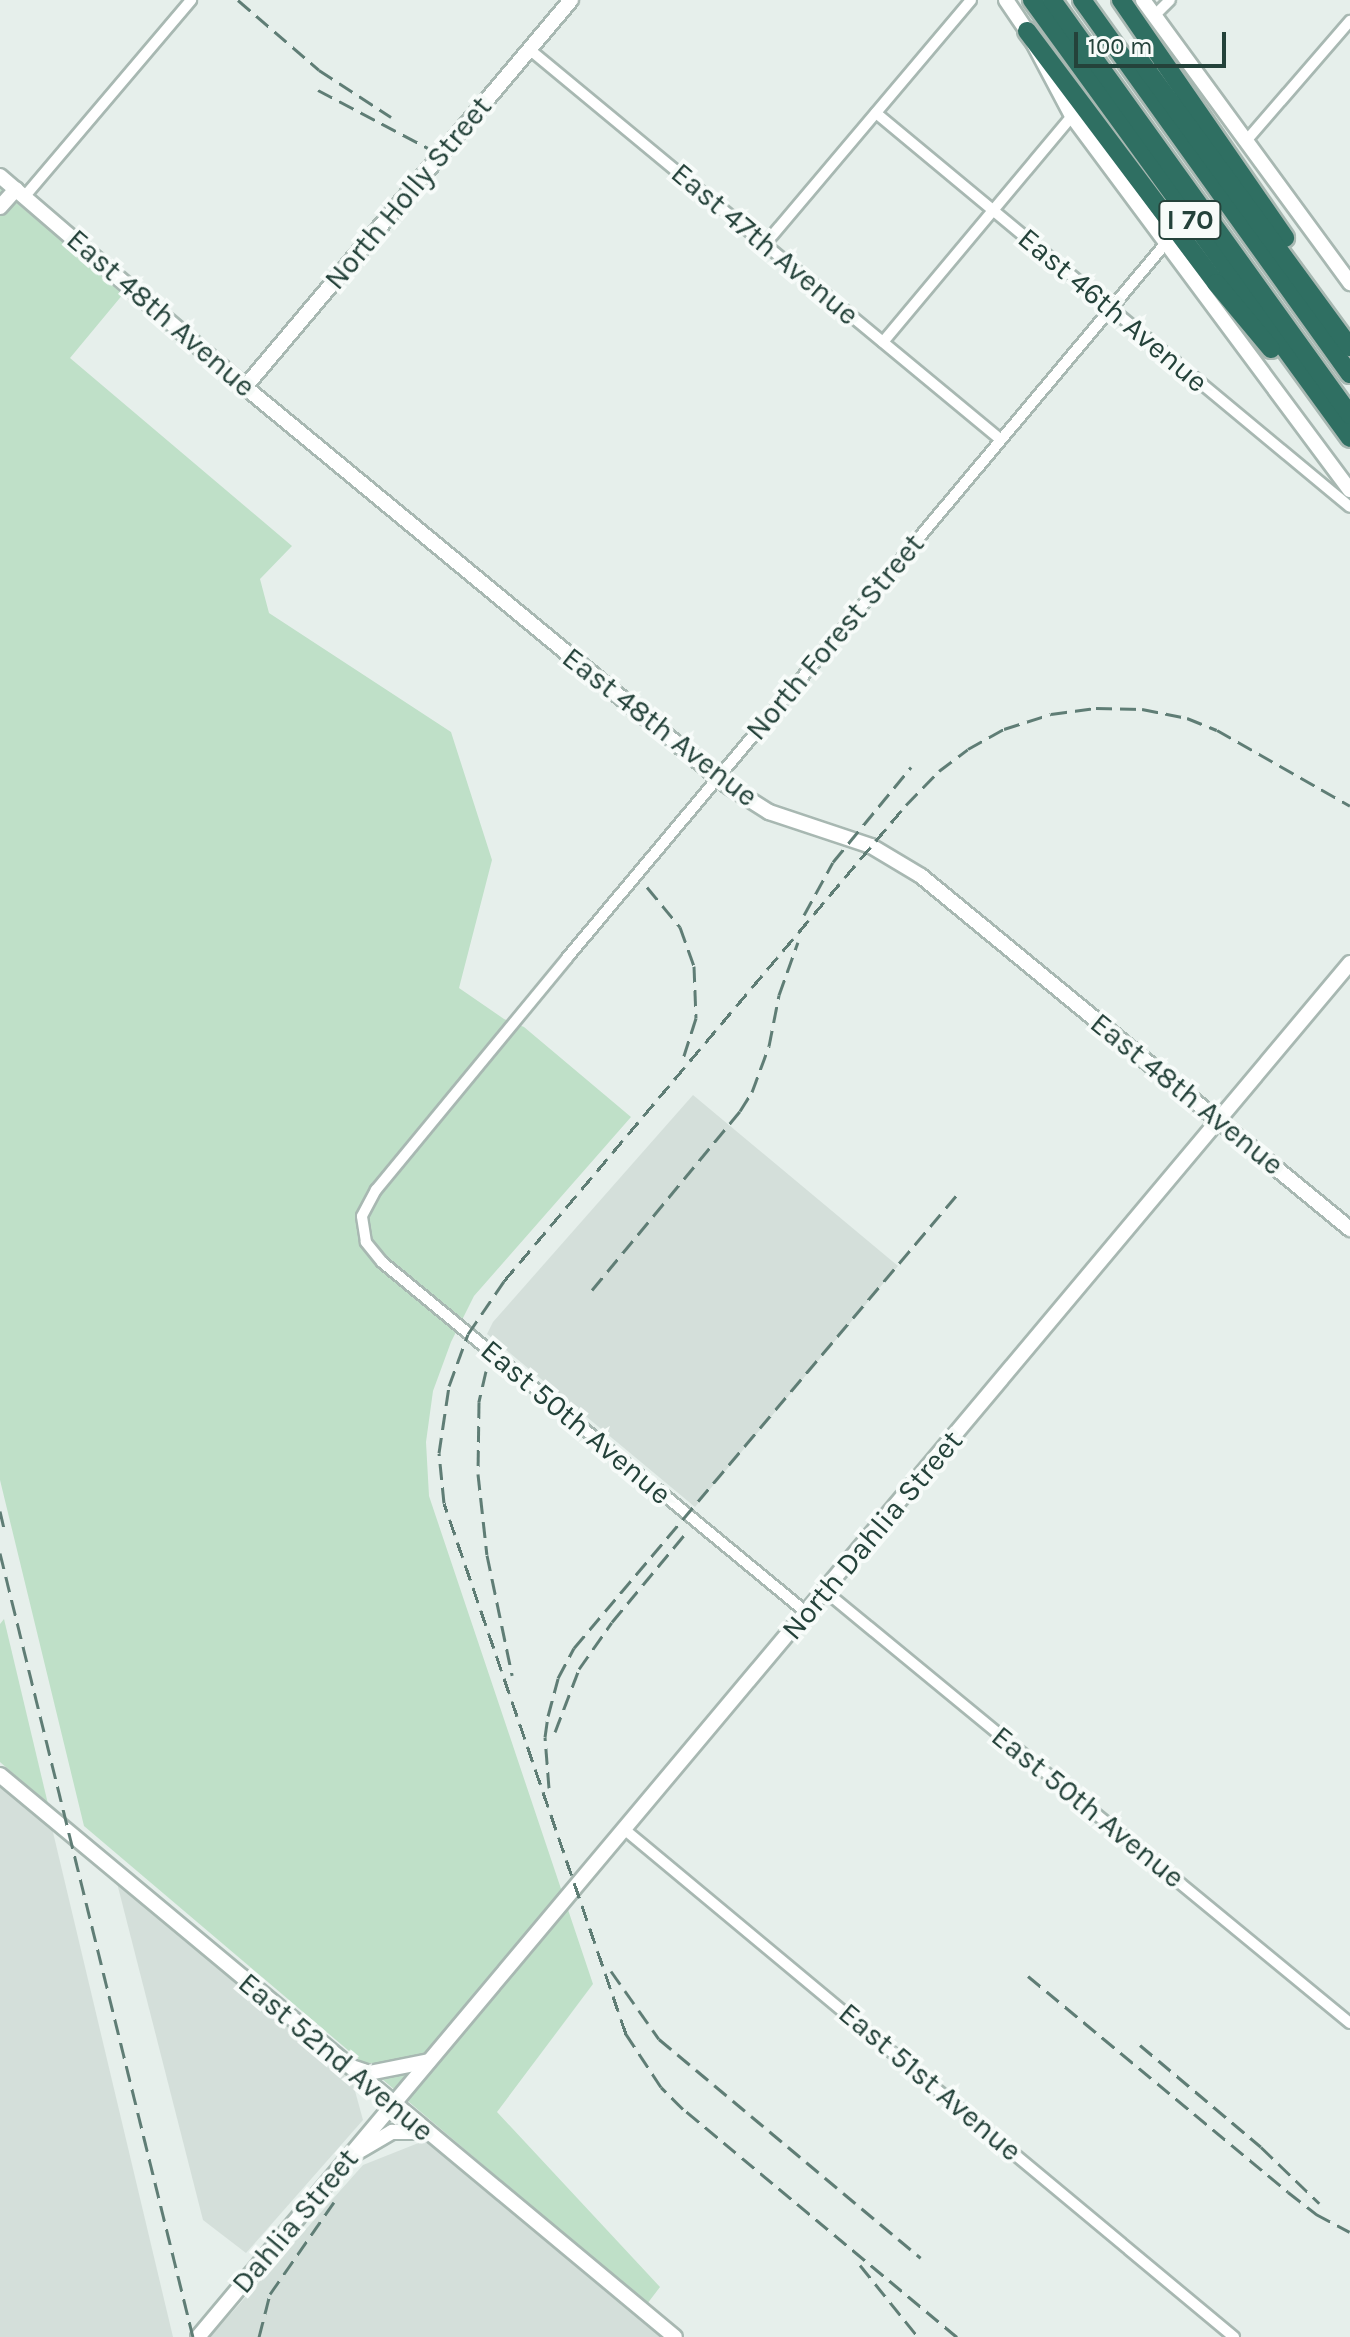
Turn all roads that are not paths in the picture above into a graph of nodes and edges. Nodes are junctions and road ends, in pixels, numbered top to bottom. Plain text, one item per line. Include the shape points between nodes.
1 (191, 0) edge
2 (571, 0) edge
3 (971, 0) edge
4 (1006, 0) edge
5 (1035, 0) edge
6 (1052, 0) edge
7 (1082, 0) edge
8 (1096, 0) edge
9 (1121, 0) edge
10 (1143, 0) edge
11 (1170, 0) edge
12 (1155, 15) junction
13 (1350, 21) edge
14 (1027, 31) junction
15 (529, 49) junction
16 (876, 113) junction
17 (1072, 116) junction
18 (1246, 141) junction
19 (0, 176) edge
20 (20, 192) junction
21 (1189, 192) junction
22 (0, 207) edge
23 (993, 211) junction
24 (765, 244) junction
25 (1165, 244) junction
26 (1350, 283) edge
27 (1110, 308) junction
28 (1350, 333) edge
29 (883, 342) junction
30 (1350, 347) edge
31 (1350, 374) edge
32 (245, 387) junction
33 (1350, 415) edge
34 (1350, 438) edge
35 (1000, 439) junction
36 (1350, 445) edge
37 (1350, 490) edge
38 (1350, 507) edge
39 (717, 778) junction
40 (1350, 963) edge
41 (1221, 1121) junction
42 (1350, 1229) edge
43 (382, 1262) joint
44 (825, 1591) junction
45 (807, 1613) junction
46 (0, 1775) edge
47 (624, 1829) junction
48 (1350, 2023) edge
49 (339, 2059) junction
50 (429, 2061) junction
51 (392, 2105) junction
52 (425, 2132) junction
53 (341, 2166) junction
54 (198, 2337) edge
55 (675, 2337) edge
56 (1234, 2337) edge

1 - 20 street
2 - 15 street, North Holly Street
3 - 16 street
4 - 14 street
5 - 21 highway
5 - 34 highway, I 70
6 - 21 highway
7 - 31 highway
8 - 30 highway, I 70
9 - 28 highway
10 - 12 street
11 - 12 street
12 - 18 street
13 - 18 street
14 - 17 street
14 - 36 highway via 1216,283
15 - 24 street, East 47th Avenue
15 - 32 street, North Holly Street
16 - 23 street, East 46th Avenue
16 - 24 street
17 - 23 street
17 - 25 street
18 - 26 street
19 - 20 street, East 48th Avenue
20 - 22 street
20 - 32 street, East 48th Avenue
21 - 33 highway
23 - 27 street, East 46th Avenue
23 - 29 street
24 - 29 street, East 47th Avenue
25 - 27 street, North Forest Street
25 - 37 street
27 - 35 street, North Forest Street
27 - 38 street, East 46th Avenue
29 - 35 street, East 47th Avenue
32 - 39 street, East 48th Avenue
35 - 39 street, North Forest Street
39 - 41 street, East 48th Avenue via 769,812 852,838 907,867
39 - 43 street, North Forest Street via 372,1195 362,1227
40 - 41 street, North Dahlia Street
41 - 42 street, East 48th Avenue
41 - 44 street, North Dahlia Street
43 - 45 street, East 50th Avenue
44 - 45 street, North Dahlia Street
44 - 48 street, East 50th Avenue
45 - 47 street, North Dahlia Street
46 - 49 street, East 52nd Avenue
47 - 50 street, North Dahlia Street
47 - 56 street, East 51st Avenue
49 - 50 street via 369,2073
49 - 51 street, East 52nd Avenue
50 - 51 street, North Dahlia Street
51 - 52 street, East 52nd Avenue
51 - 53 street, Dahlia Street
52 - 53 street via 392,2132
52 - 55 street, East 52nd Avenue
53 - 54 street, Dahlia Street

